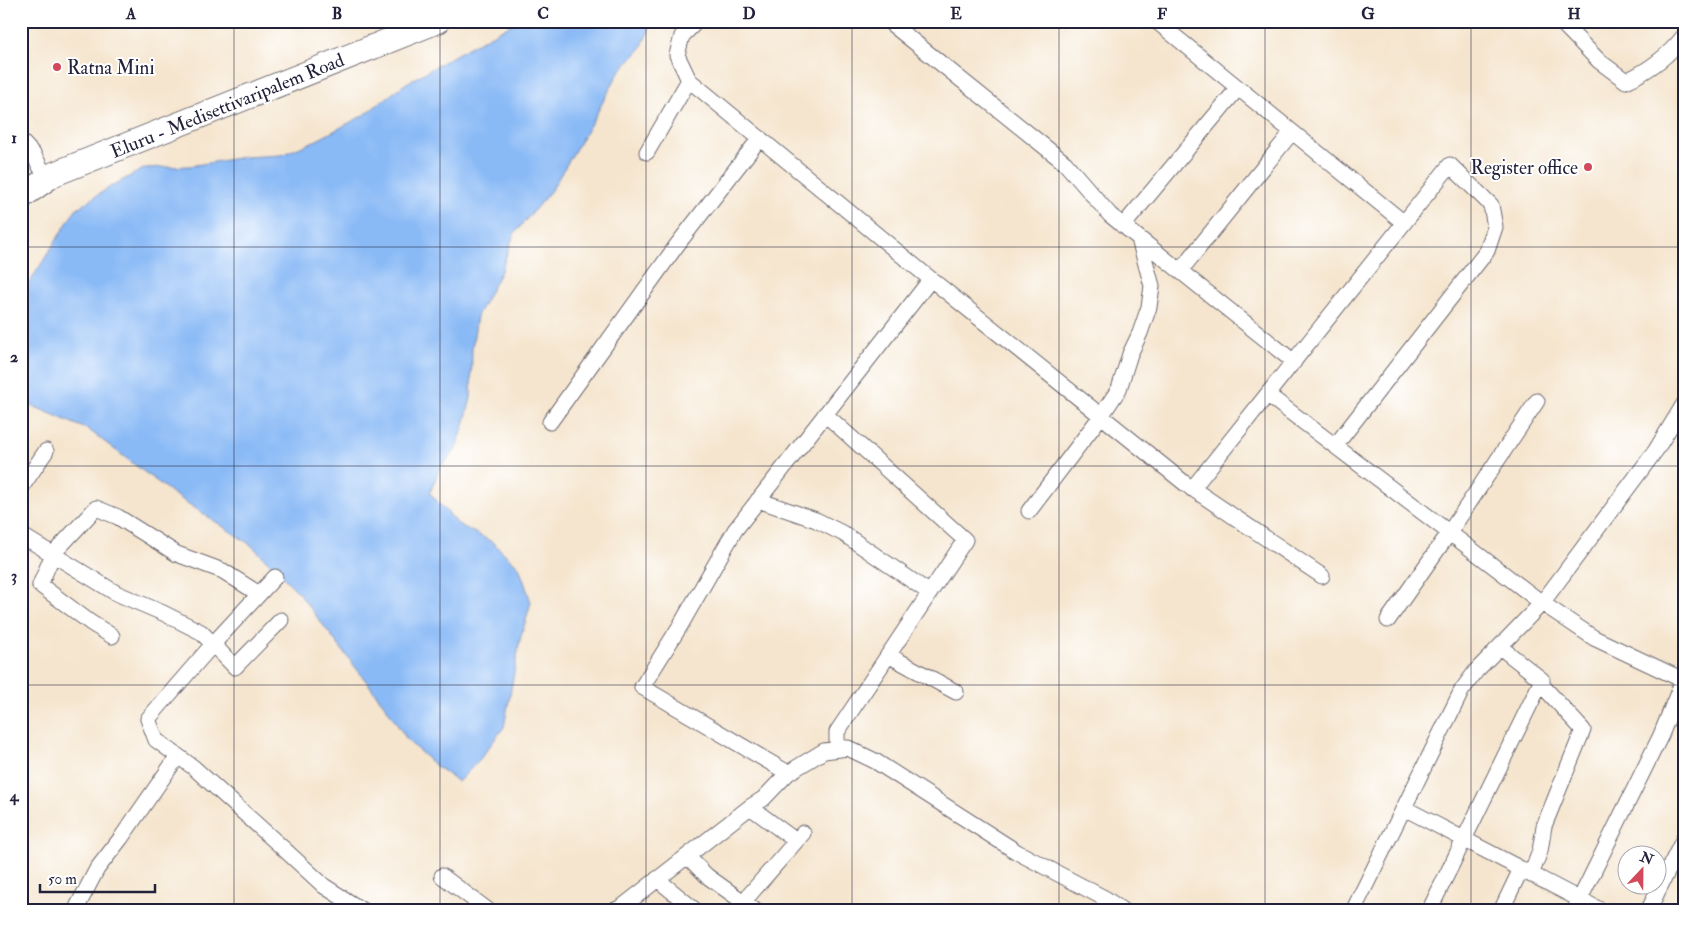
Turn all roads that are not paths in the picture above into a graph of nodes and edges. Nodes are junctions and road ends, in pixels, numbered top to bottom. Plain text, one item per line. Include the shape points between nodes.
1 (438, 21) edge
2 (697, 21) edge
3 (888, 21) edge
4 (1156, 21) edge
5 (1560, 21) edge
6 (1684, 36) edge
7 (689, 80) junction
8 (1238, 88) junction
9 (1292, 132) junction
10 (760, 138) junction
11 (21, 141) edge
12 (647, 152) dead end
13 (47, 179) junction
14 (21, 197) edge
15 (1403, 222) junction
16 (1122, 226) junction
17 (1139, 239) junction
18 (1180, 272) junction
19 (931, 279) junction
20 (1294, 362) junction
21 (1268, 395) junction
22 (1537, 401) dead end
23 (1684, 404) edge
24 (825, 414) junction
25 (1101, 416) junction
26 (550, 422) dead end
27 (1335, 446) junction
28 (46, 451) dead end
29 (21, 488) edge
30 (1192, 489) junction
31 (758, 500) junction
32 (1029, 511) dead end
33 (1448, 533) junction
34 (21, 534) edge
35 (53, 554) junction
36 (276, 576) dead end
37 (1322, 576) dead end
38 (930, 593) junction
39 (259, 594) junction
40 (1542, 603) junction
41 (281, 620) dead end
42 (1388, 620) dead end
43 (112, 636) dead end
44 (213, 644) junction
45 (1500, 647) junction
46 (888, 655) junction
47 (1540, 683) junction
48 (956, 692) dead end
49 (838, 749) junction
50 (178, 756) junction
51 (788, 774) junction
52 (750, 807) junction
53 (1404, 808) junction
54 (1684, 838) edge
55 (1464, 839) junction
56 (687, 856) junction
57 (1526, 872) junction
58 (442, 876) dead end
59 (657, 879) junction
60 (1577, 905) edge
61 (750, 906) edge
62 (691, 909) edge
63 (75, 911) edge
64 (363, 911) edge
65 (488, 911) edge
66 (613, 911) edge
67 (1123, 911) edge
68 (1353, 911) edge
69 (1429, 911) edge
70 (1501, 911) edge
71 (1602, 911) edge
72 (1648, 911) edge

1 - 13 main road, Eluru - Medisettivaripalem Road
2 - 7 street via 682,36 677,55
3 - 16 street via 1066,163 1090,194
4 - 8 street
5 - 6 street via 1598,61 1626,81 1638,76 1672,50
7 - 10 street
7 - 12 street
8 - 9 street
8 - 16 street
9 - 15 street
9 - 18 street
10 - 19 street
10 - 26 street via 677,245
11 - 13 street via 33,154
13 - 14 main road, Eluru - Medisettivaripalem Road
15 - 20 street
15 - 27 street via 1450,165 1490,205 1495,226 1486,251
16 - 17 street
17 - 18 street
17 - 25 street via 1152,286 1149,307 1119,389
18 - 20 street
19 - 24 street
19 - 25 street
20 - 21 street
21 - 27 street
21 - 30 street
22 - 33 street
23 - 40 street via 1651,458
24 - 31 street
24 - 38 street via 965,540
25 - 30 street
25 - 32 street
27 - 33 street
28 - 29 street
30 - 37 street
31 - 38 street via 816,520 844,534
31 - 51 street via 735,530 642,688
33 - 40 street
33 - 42 street
34 - 35 street
35 - 39 street via 96,508 118,517 177,554 223,571
35 - 43 street via 40,585
35 - 44 street via 116,593 201,632
36 - 39 street
38 - 46 street
39 - 44 street
40 - 45 street
40 - 60 street via 1594,638 1683,680 1661,735
41 - 44 street via 235,667
44 - 50 street via 148,719 156,740
45 - 47 street via 1542,680
45 - 53 street via 1462,690
46 - 48 street
46 - 49 street via 838,732
47 - 55 street
47 - 57 street via 1583,730 1544,826 1540,851
49 - 51 street via 824,751
49 - 67 street via 848,748 874,761 1016,852
50 - 63 street via 97,868
50 - 64 street via 324,886
51 - 52 street via 763,800
52 - 56 street
52 - 61 street via 799,837
53 - 55 street
53 - 68 street
54 - 72 street
55 - 57 street
55 - 69 street
56 - 59 street
56 - 61 street via 707,876
57 - 60 street
57 - 70 street
58 - 65 street
59 - 62 street
59 - 66 street
60 - 71 street

